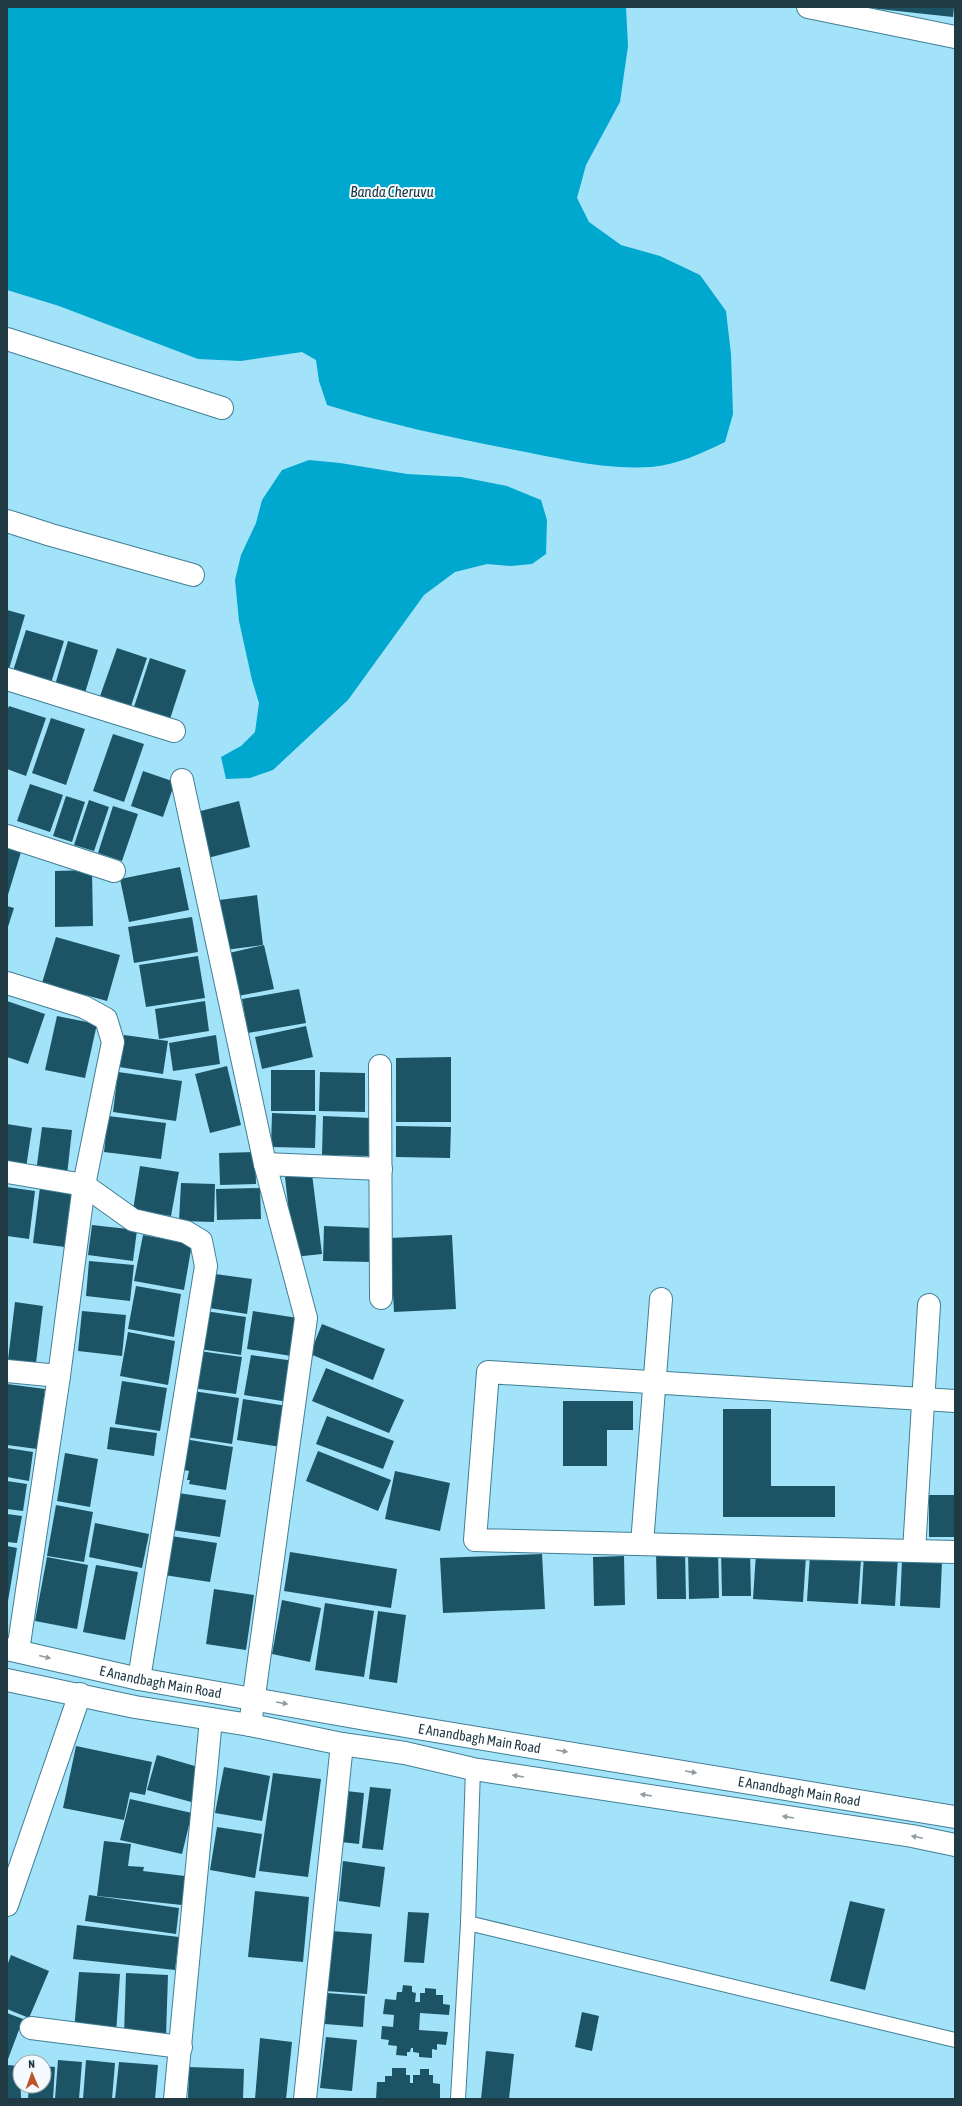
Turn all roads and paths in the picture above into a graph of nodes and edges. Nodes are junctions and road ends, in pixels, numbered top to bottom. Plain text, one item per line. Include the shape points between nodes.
1 (808, 7) edge
2 (955, 37) edge
3 (7, 339) edge
4 (222, 408) dead end
5 (7, 521) edge
6 (193, 574) dead end
7 (7, 679) edge
8 (174, 731) dead end
9 (182, 780) dead end
10 (7, 836) edge
11 (114, 871) dead end
12 (7, 983) edge
13 (380, 1066) dead end
14 (265, 1164) junction
15 (380, 1169) junction
16 (7, 1172) edge
17 (84, 1185) junction
18 (381, 1298) dead end
19 (661, 1299) dead end
20 (929, 1305) dead end
21 (7, 1371) edge
22 (59, 1376) junction
23 (654, 1381) junction
24 (925, 1400) junction
25 (955, 1401) edge
26 (642, 1544) junction
27 (914, 1551) junction
28 (955, 1552) edge
29 (12, 1650) edge
30 (139, 1679) junction
31 (7, 1680) edge
32 (80, 1694) junction
33 (255, 1699) junction
34 (211, 1719) junction
35 (250, 1725) junction
36 (342, 1744) junction
37 (473, 1769) junction
38 (955, 1817) edge
39 (955, 1845) edge
40 (7, 1905) edge
41 (468, 1923) junction
42 (31, 2028) dead end
43 (955, 2040) edge
44 (181, 2047) junction
45 (175, 2099) edge
46 (305, 2099) edge
47 (458, 2099) edge

1 - 2 street
3 - 4 street
5 - 6 street
7 - 8 street
9 - 14 street
10 - 11 street
12 - 17 street via 84,1007 106,1019 113,1042
13 - 15 street
14 - 15 street
14 - 33 street via 306,1318
15 - 18 street
16 - 17 street
17 - 22 street
17 - 30 street via 133,1220 186,1232 201,1241 206,1266
19 - 23 street
20 - 24 street
21 - 22 street
22 - 29 street
23 - 24 street
23 - 26 street
23 - 26 street via 488,1372 475,1540
24 - 25 street
24 - 27 street
26 - 27 street
27 - 28 street
29 -> 30 street, E Anandbagh Main Road
30 - 33 street, E Anandbagh Main Road
31 - 32 street, E Anandbagh Main Road
32 - 34 street, E Anandbagh Main Road via 135,1707
32 - 40 street
33 - 35 street
33 -> 38 street, E Anandbagh Main Road
34 - 35 street, E Anandbagh Main Road
34 - 44 street
35 - 36 street, E Anandbagh Main Road
36 - 37 street, E Anandbagh Main Road via 406,1753
36 - 46 street
39 -> 37 street, E Anandbagh Main Road via 912,1836
37 - 41 lane
41 - 43 lane
41 - 47 lane
42 - 44 street
44 - 45 street

